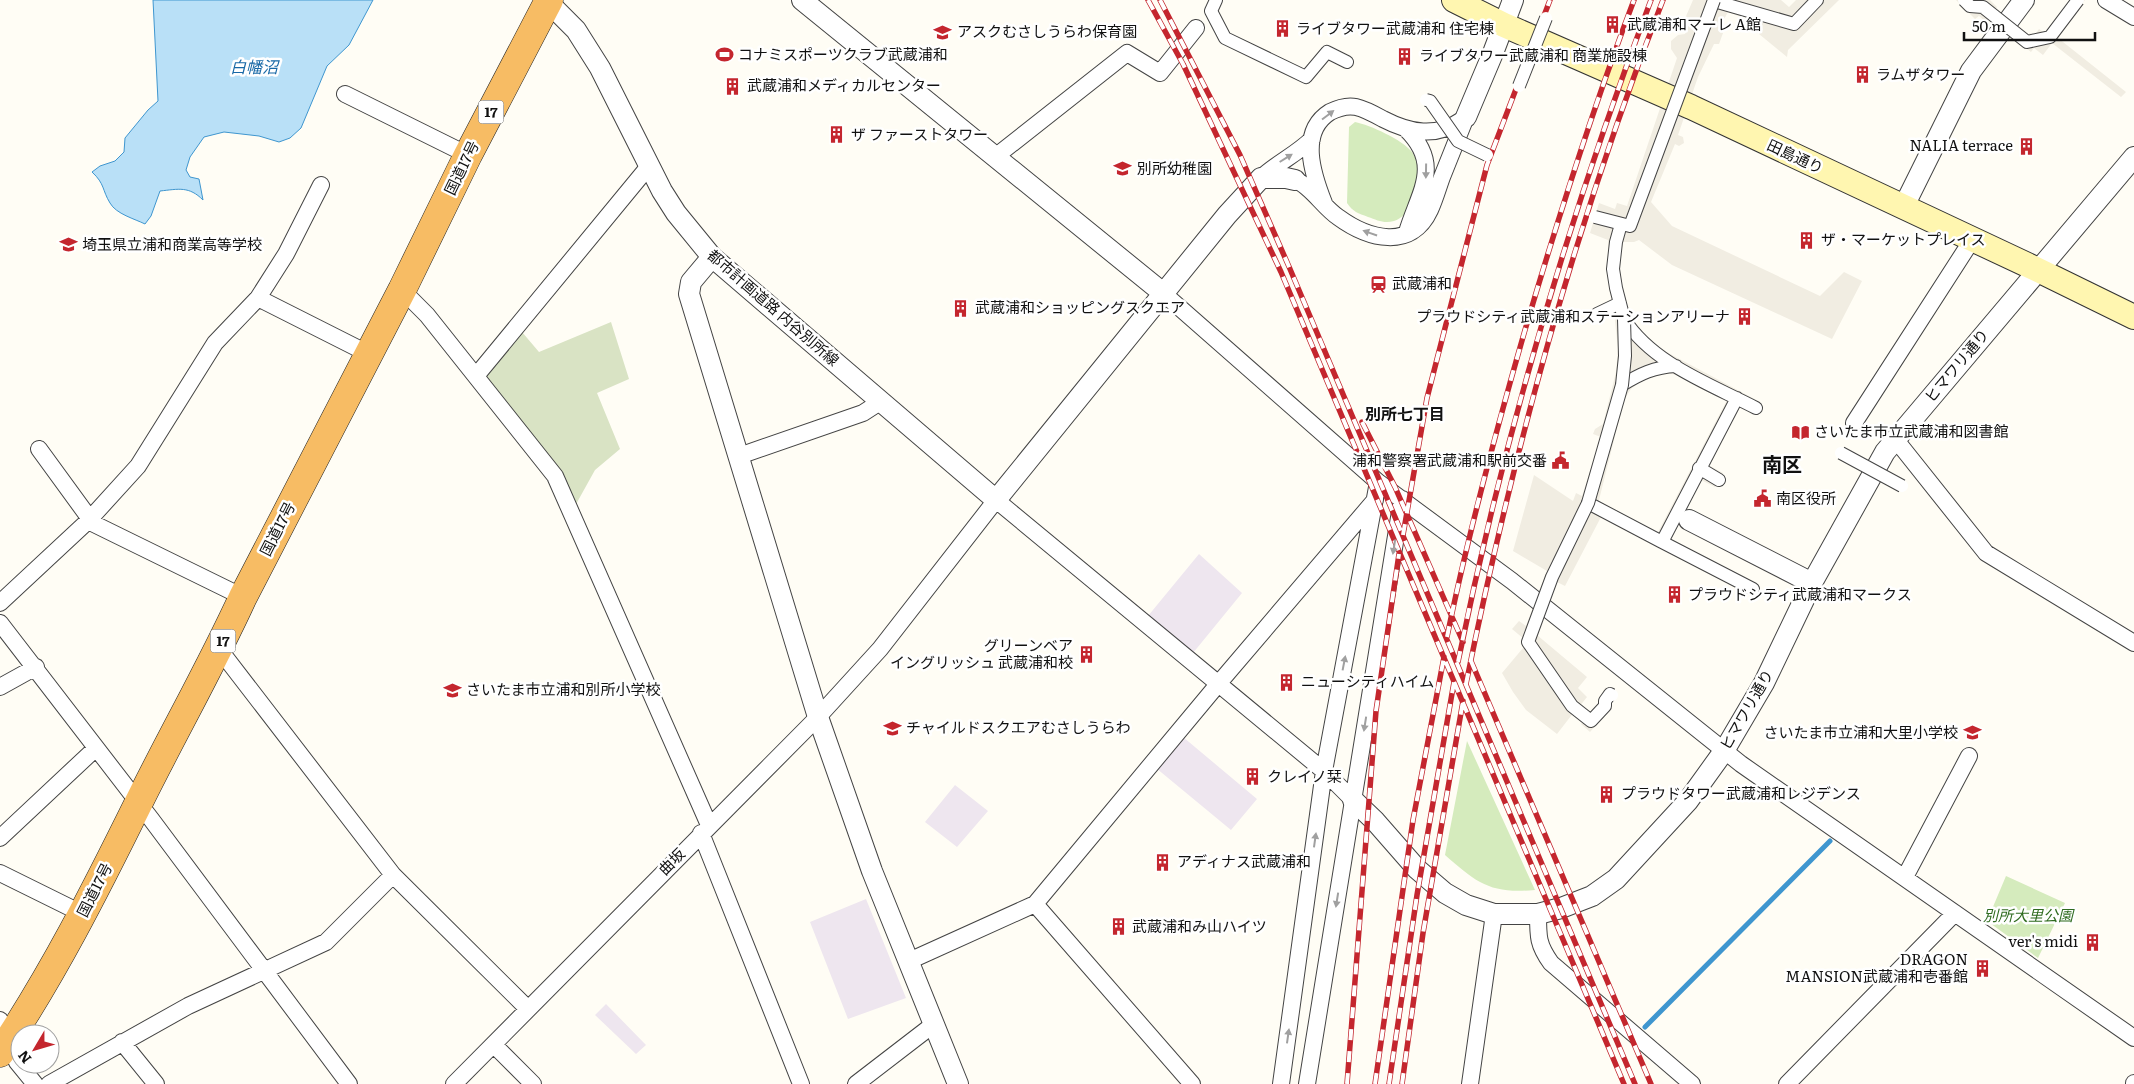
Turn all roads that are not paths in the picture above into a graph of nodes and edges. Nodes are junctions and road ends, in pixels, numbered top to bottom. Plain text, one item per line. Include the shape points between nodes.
1 (802, 0) edge
2 (1216, 0) edge
3 (1454, 0) edge
4 (1513, 0) edge
5 (1817, 0) edge
6 (1964, 0) edge
7 (2024, 0) edge
8 (2078, 0) edge
9 (2106, 0) edge
10 (547, 1) edge
11 (1714, 1) edge
12 (2134, 17) edge
13 (1546, 18) dead end
14 (1504, 25) junction
15 (1196, 28) dead end
16 (1348, 62) dead end
17 (1524, 84) dead end
18 (345, 94) dead end
19 (1672, 100) junction
20 (1430, 106) dead end
21 (1466, 116) junction
22 (1406, 130) junction
23 (1312, 139) junction
24 (468, 155) junction
25 (1487, 155) dead end
26 (995, 156) junction
27 (2134, 156) edge
28 (649, 166) junction
29 (1261, 178) junction
30 (1295, 180) joint
31 (321, 185) dead end
32 (1326, 207) junction
33 (1903, 208) junction
34 (1595, 217) dead end
35 (1621, 224) junction
36 (1404, 235) junction
37 (1972, 240) junction
38 (712, 257) junction
39 (2038, 270) junction
40 (402, 290) junction
41 (1163, 293) junction
42 (258, 298) junction
43 (1621, 310) junction
44 (2134, 317) edge
45 (1594, 319) dead end
46 (369, 354) junction
47 (1676, 366) junction
48 (476, 376) junction
49 (1622, 385) junction
50 (1737, 398) junction
51 (880, 402) junction
52 (1756, 408) dead end
53 (1854, 423) dead end
54 (1896, 440) junction
55 (39, 449) dead end
56 (1841, 453) dead end
57 (740, 456) junction
58 (1699, 468) junction
59 (1719, 480) dead end
60 (1378, 482) junction
61 (1902, 486) dead end
62 (1402, 499) junction
63 (996, 500) junction
64 (1375, 500) junction
65 (1588, 503) junction
66 (89, 520) junction
67 (1689, 520) dead end
68 (1662, 542) junction
69 (1812, 583) junction
70 (1753, 589) dead end
71 (243, 597) junction
72 (0, 604) edge
73 (0, 622) edge
74 (2134, 643) edge
75 (219, 649) junction
76 (36, 667) junction
77 (1218, 683) junction
78 (0, 687) edge
79 (1612, 695) dead end
80 (818, 717) junction
81 (96, 748) junction
82 (1724, 751) junction
83 (1969, 756) dead end
84 (1324, 771) junction
85 (1353, 800) junction
86 (139, 803) junction
87 (705, 829) junction
88 (0, 838) edge
89 (0, 873) edge
90 (393, 875) junction
91 (1905, 876) junction
92 (1035, 904) junction
93 (1955, 913) junction
94 (83, 914) junction
95 (1494, 914) junction
96 (1538, 914) junction
97 (909, 961) junction
98 (263, 970) junction
99 (527, 1008) junction
100 (934, 1024) junction
101 (3, 1038) edge
102 (2134, 1038) edge
103 (122, 1042) junction
104 (494, 1045) junction
105 (35, 1084) edge
106 (49, 1084) edge
107 (156, 1084) edge
108 (349, 1084) edge
109 (454, 1084) edge
110 (533, 1084) edge
111 (801, 1084) edge
112 (856, 1084) edge
113 (958, 1084) edge
114 (1192, 1084) edge
115 (1281, 1084) edge
116 (1308, 1084) edge
117 (1470, 1084) edge
118 (1692, 1084) edge
119 (1787, 1084) edge

1 - 26 street
2 - 16 street via 1211,11 1217,30 1225,38 1306,77 1327,52
3 - 14 main road, 田島通り
4 - 14 street
5 - 11 street via 1794,24
6 - 8 street, bridge via 1970,6 1983,7 2027,42 2050,37
7 - 33 street via 1971,71
9 - 12 street
10 - 24 highway, 国道17号 / 17
10 - 28 street, 都市計画道路 内谷別所線 via 576,30 600,68
11 - 35 street, bridge via 1630,226
13 - 17 street, bridge
14 - 19 main road, 田島通り
14 - 21 street
15 - 26 street via 1160,73 1128,53
18 - 24 street
19 - 33 main road, 田島通り
19 - 43 street via 1618,242 1612,268
20 - 25 street, bridge via 1458,141
21 - 22 street via 1453,126 1434,132
21 - 36 street via 1430,211 1417,227
23 -> 22 street via 1324,116 1345,106 1364,109
22 -> 36 street via 1422,148 1426,166 1424,189
29 -> 23 street
23 - 32 street via 1312,168
24 - 40 highway, 国道17号 / 17
26 - 41 street
27 - 39 street
28 - 38 street, 都市計画道路 内谷別所線 via 676,212
28 - 48 street
29 - 30 street
29 - 41 street
30 - 32 street
31 - 42 street via 286,254
36 -> 32 street via 1393,238 1366,232
33 - 37 main road, 田島通り
34 - 35 street, bridge
35 - 43 street, bridge via 1614,269
37 - 39 main road, 田島通り
37 - 53 street
38 - 51 street, 都市計画道路 内谷別所線
38 - 57 street via 691,282 689,294
39 - 44 main road, 田島通り
39 - 54 street, ヒマワリ通り
40 - 46 highway, 国道17号 / 17
40 - 48 street via 427,315
41 - 60 street
41 - 63 street
42 - 46 street
42 - 66 street via 215,343 138,466
43 - 45 street, bridge via 1597,314
43 - 47 street via 1644,343
43 - 49 street, bridge via 1625,356
46 - 71 highway, 国道17号 / 17
47 - 49 street via 1658,367
47 - 50 street
48 - 87 street via 555,476
49 - 65 street, bridge
50 - 52 street
50 - 58 street
51 - 57 street via 863,414
51 - 63 street, 都市計画道路 内谷別所線
54 - 69 street, ヒマワリ通り via 1885,452
54 - 74 street via 1986,553
55 - 66 street
56 - 61 street, bridge
57 - 80 street
58 - 59 street
58 - 68 street
60 - 62 street
60 - 64 street
62 - 82 street
62 -> 85 street
63 - 77 street
63 - 80 street, 曲坂 via 880,649
64 - 77 street
84 -> 64 street
65 - 68 street
65 - 79 street, bridge via 1552,577 1528,642 1572,706 1592,722
66 - 71 street
66 - 72 street
67 - 69 street
68 - 70 street
69 - 82 street, ヒマワリ通り via 1764,683
71 - 75 highway, 国道17号 / 17
73 - 76 street
75 - 86 highway, 国道17号 / 17
75 - 90 street
76 - 78 street
76 - 81 street
77 - 84 street
77 - 92 street
80 - 87 street, 曲坂
80 - 97 street via 872,871
81 - 86 street
81 - 88 street
82 - 91 street
82 - 96 street, ヒマワリ通り via 1688,802 1616,879 1592,896
83 - 91 street
84 - 85 street
115 -> 84 street
85 - 95 street, ヒマワリ通り via 1424,875 1445,892
85 -> 116 street
86 - 94 highway, 国道17号 / 17
86 - 98 street
87 - 99 street, 曲坂
87 - 111 street
89 - 94 street
90 - 98 street via 326,942
90 - 99 street
91 - 93 street
92 - 97 street
92 - 114 street
93 - 102 street
93 - 119 street
94 - 101 highway, 国道17号 / 17 via 48,978
95 - 96 street, ヒマワリ通り
95 - 117 street
96 - 118 street via 1538,939 1541,950 1551,963
97 - 100 street
98 - 103 street
98 - 108 street
99 - 104 street, 曲坂
100 - 112 street
100 - 113 street
101 - 105 street via 16,1062
103 - 106 street
103 - 107 street
104 - 109 street, 曲坂
104 - 110 street

